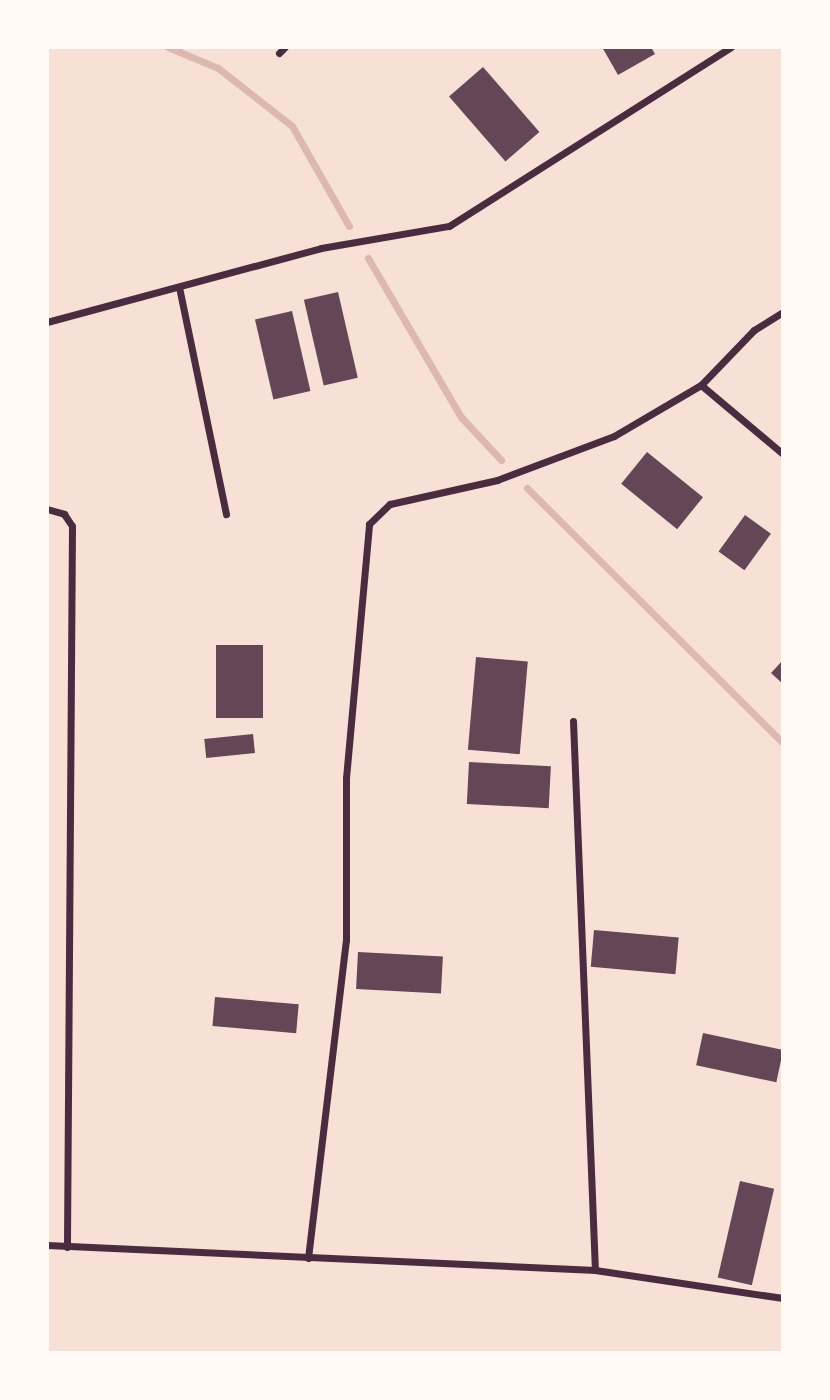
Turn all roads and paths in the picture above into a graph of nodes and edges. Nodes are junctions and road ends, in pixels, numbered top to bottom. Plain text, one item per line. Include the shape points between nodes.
1 (731, 47) edge
2 (179, 288) junction
3 (783, 312) edge
4 (47, 322) edge
5 (701, 385) junction
6 (783, 454) edge
7 (47, 509) edge
8 (226, 514) dead end
9 (573, 721) dead end
10 (47, 1245) edge
11 (67, 1247) junction
12 (308, 1258) junction
13 (595, 1270) junction
14 (783, 1298) edge

1 - 2 street via 449,226 321,248
2 - 4 street
2 - 8 street
3 - 5 street via 754,330
5 - 6 street
5 - 12 street via 614,436 498,480 390,504 369,524 346,778 346,940
7 - 11 street via 64,514 72,526
9 - 13 street
10 - 11 street
11 - 12 street
12 - 13 street
13 - 14 street

